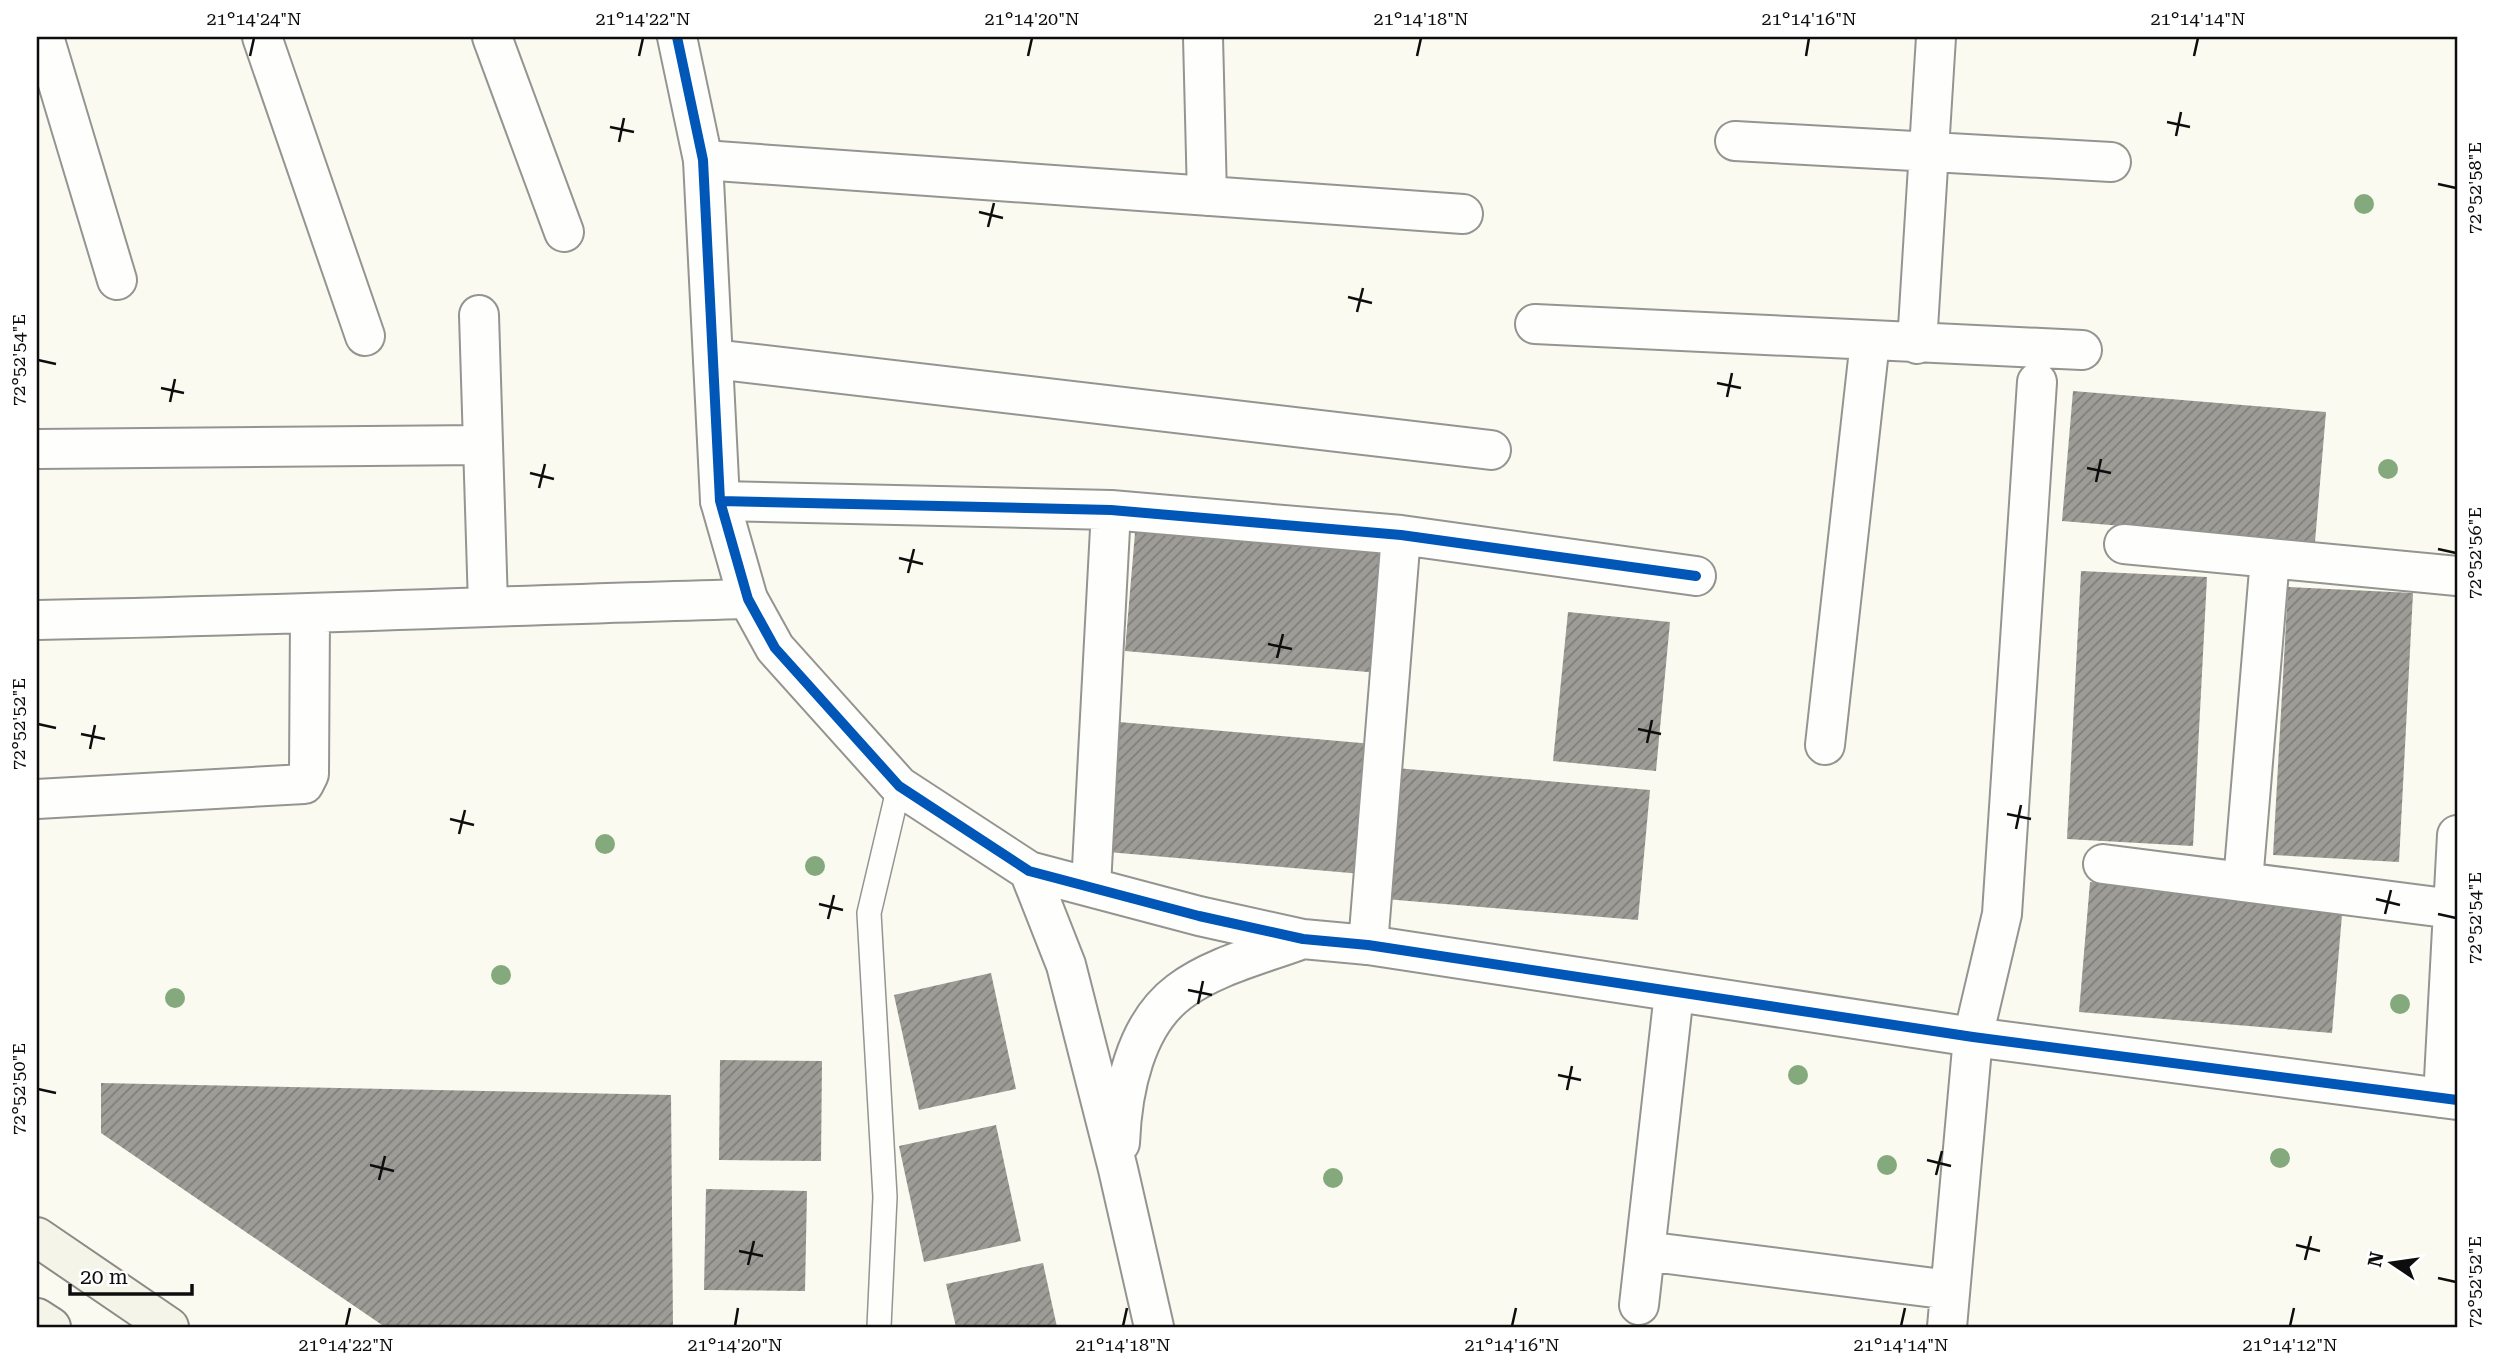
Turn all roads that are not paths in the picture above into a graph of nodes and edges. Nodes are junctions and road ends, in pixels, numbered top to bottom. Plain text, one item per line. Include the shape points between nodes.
1 (44, 37) edge
2 (262, 37) edge
3 (492, 37) edge
4 (677, 37) edge
5 (1203, 37) edge
6 (1936, 37) edge
7 (1734, 141) dead end
8 (1929, 152) junction
9 (703, 160) junction
10 (2111, 162) dead end
11 (1207, 196) junction
12 (1464, 215) dead end
13 (564, 232) dead end
14 (117, 280) dead end
15 (478, 315) dead end
16 (1535, 324) dead end
17 (365, 336) dead end
18 (1870, 341) junction
19 (1917, 344) junction
20 (2082, 350) dead end
21 (713, 359) junction
22 (2037, 382) dead end
23 (481, 445) junction
24 (37, 449) edge
25 (1491, 450) dead end
26 (720, 501) junction
27 (1111, 510) junction
28 (1401, 536) junction
29 (2124, 544) dead end
30 (2270, 558) junction
31 (1696, 576) dead end
32 (2457, 576) edge
33 (748, 599) junction
34 (488, 606) junction
35 (310, 616) junction
36 (37, 620) edge
37 (1825, 745) dead end
38 (899, 786) junction
39 (37, 799) edge
40 (2457, 835) edge
41 (2103, 864) dead end
42 (1029, 871) junction
43 (2243, 882) junction
44 (1091, 886) junction
45 (2453, 909) junction
46 (1303, 939) junction
47 (1368, 945) junction
48 (1674, 993) junction
49 (1973, 1037) junction
50 (2450, 1099) edge
51 (1118, 1169) junction
52 (37, 1237) edge
53 (1645, 1251) junction
54 (1639, 1305) dead end
55 (1949, 1309) edge
56 (37, 1318) edge
57 (51, 1327) edge
58 (169, 1327) edge
59 (879, 1327) edge
60 (1154, 1327) edge

1 - 14 street
2 - 17 street
3 - 13 street
4 - 9 street
5 - 11 street
6 - 8 street
7 - 8 street
8 - 10 street
8 - 19 street
9 - 11 street
9 - 21 street
11 - 12 street
15 - 23 street
16 - 18 street
18 - 19 street
18 - 37 street
19 - 20 street
21 - 25 street
21 - 26 street
22 - 49 street via 2002,914
23 - 24 street
23 - 34 street
26 - 27 street
26 - 33 street
27 - 28 street
27 - 44 street
28 - 31 street
28 - 47 street
29 - 30 street
30 - 32 street
30 - 43 street
33 - 34 street
33 - 38 street via 775,648
34 - 35 street
35 - 36 street
35 - 39 street via 309,774 304,783
38 - 42 street
38 - 59 lane via 869,913 885,1197
40 - 45 street
41 - 43 street
42 - 44 street
42 - 51 street via 1066,965
43 - 45 street
44 - 46 street
45 - 50 street
46 - 47 street
46 - 51 street via 1213,974 1179,992 1154,1017 1134,1061 1121,1111
47 - 48 street
48 - 49 street
48 - 53 street
49 - 50 street
49 - 55 street
51 - 60 street
52 - 58 main road
53 - 54 street
53 - 55 street
56 - 57 main road

